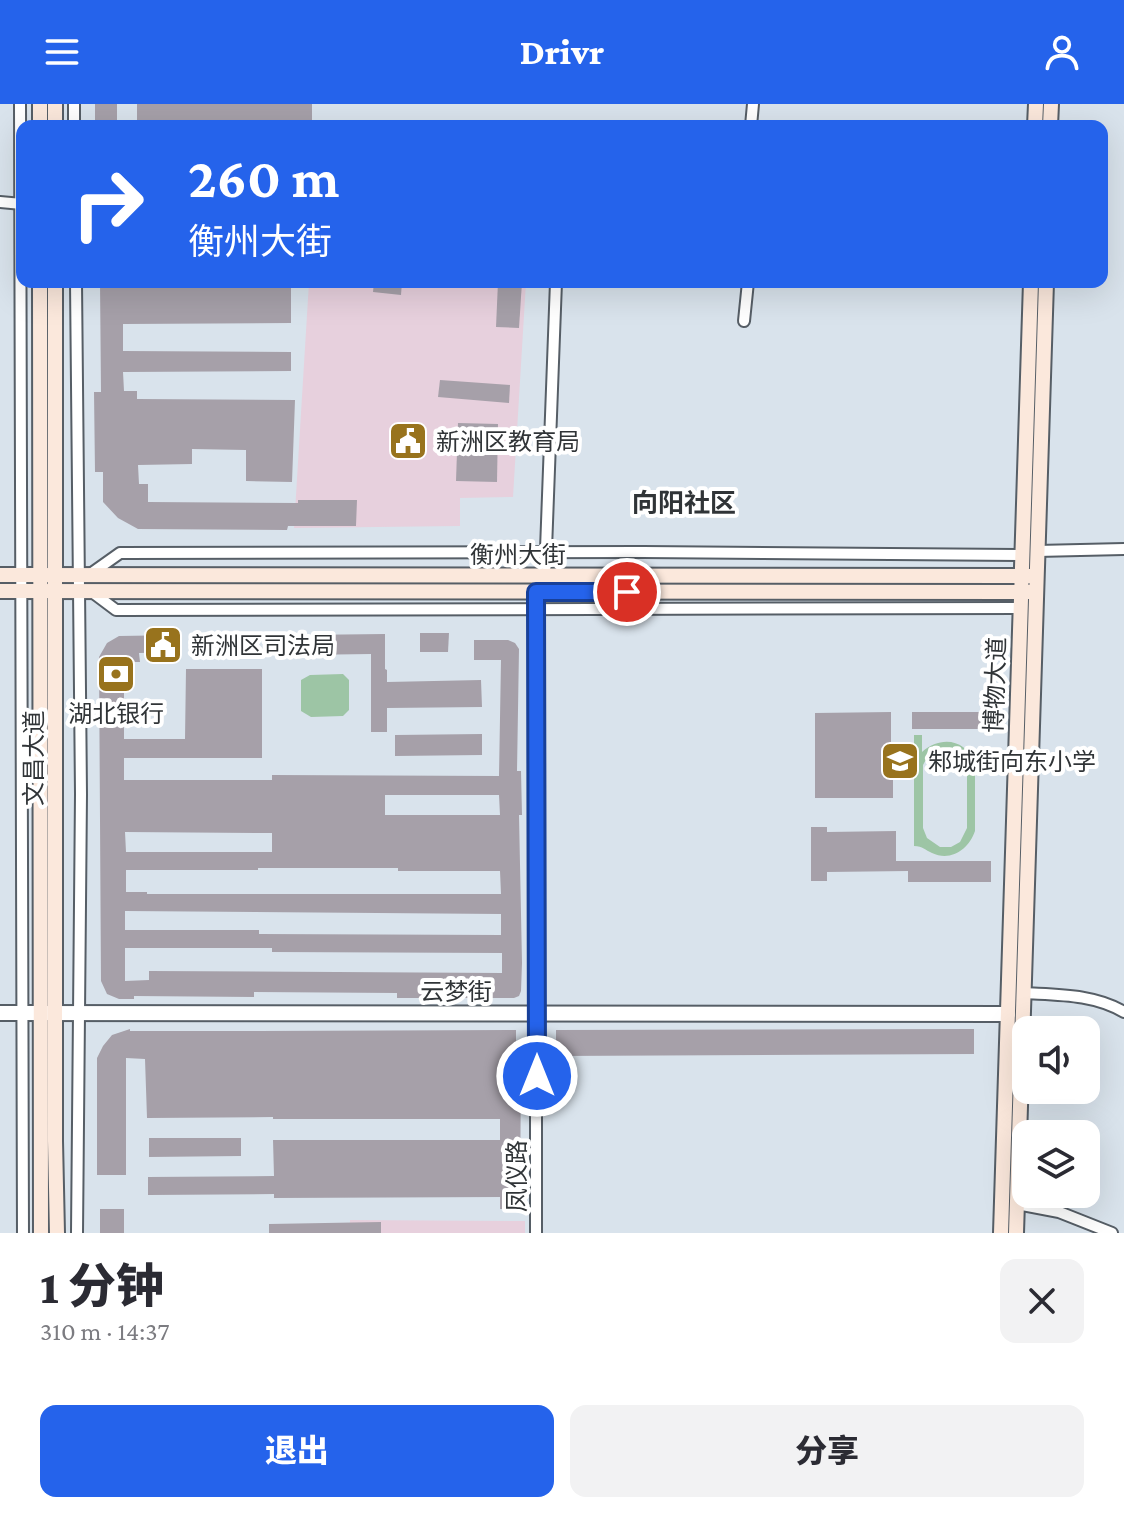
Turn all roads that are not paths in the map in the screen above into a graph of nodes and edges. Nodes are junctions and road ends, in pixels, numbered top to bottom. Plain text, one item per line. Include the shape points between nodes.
1 (21, 288) edge
2 (40, 288) edge
3 (55, 288) edge
4 (76, 288) edge
5 (556, 288) edge
6 (747, 288) edge
7 (1031, 288) edge
8 (1046, 288) edge
9 (744, 321) dead end
10 (1124, 549) edge
11 (1037, 551) junction
12 (546, 552) junction
13 (1021, 555) junction
14 (0, 574) edge
15 (21, 575) junction
16 (48, 575) junction
17 (84, 575) junction
18 (545, 576) junction
19 (1028, 576) junction
20 (0, 591) edge
21 (21, 591) junction
22 (48, 591) junction
23 (85, 591) junction
24 (536, 592) junction
25 (1028, 592) junction
26 (1020, 608) junction
27 (537, 609) junction
28 (1024, 993) junction
29 (1124, 1012) edge
30 (0, 1013) edge
31 (22, 1013) junction
32 (48, 1013) junction
33 (79, 1013) junction
34 (537, 1013) junction
35 (1008, 1014) junction
36 (1020, 1120) edge
37 (1017, 1208) edge
38 (1038, 1208) edge
39 (23, 1233) edge
40 (41, 1233) edge
41 (57, 1233) edge
42 (77, 1233) edge
43 (536, 1233) edge
44 (1001, 1233) edge
45 (1016, 1233) edge
46 (1112, 1233) edge

1 - 15 street
2 - 16 main road, 文昌大道
3 - 16 main road, 文昌大道
4 - 17 street
5 - 12 street
6 - 9 street
7 - 13 main road, 博物大道
8 - 11 main road, 博物大道
10 - 11 street
11 - 19 main road, 博物大道
12 - 13 street
12 - 17 street via 120,553
12 - 18 street
13 - 19 main road, 博物大道
14 - 15 main road, 衡州大街
15 - 16 main road, 衡州大街
15 - 21 street
16 - 17 main road, 衡州大街
16 - 22 main road, 文昌大道
17 - 18 main road, 衡州大街
17 - 23 street
18 - 19 main road, 衡州大街
19 - 25 main road, 博物大道
20 - 21 main road, 衡州大街
21 - 22 main road, 衡州大街
21 - 31 street
22 - 23 main road, 衡州大街
22 - 32 main road, 文昌大道
23 - 24 main road, 衡州大街
23 - 27 street via 116,610
23 - 33 street
24 - 25 main road, 衡州大街
24 - 27 street, 凤仪路
25 - 26 main road, 博物大道
25 - 28 main road, 博物大道
26 - 27 street
26 - 35 main road, 博物大道
27 - 34 street, 凤仪路
28 - 29 street via 1084,997
28 - 36 main road, 博物大道
30 - 31 street, 云梦街
31 - 32 street, 云梦街
31 - 39 street
32 - 33 street, 云梦街
32 - 40 main road, 文昌大道
32 - 41 main road, 文昌大道
33 - 34 street, 云梦街
33 - 42 street
34 - 35 street, 云梦街
34 - 43 street, 凤仪路
35 - 44 main road, 博物大道
37 - 45 main road, 博物大道
38 - 46 street

